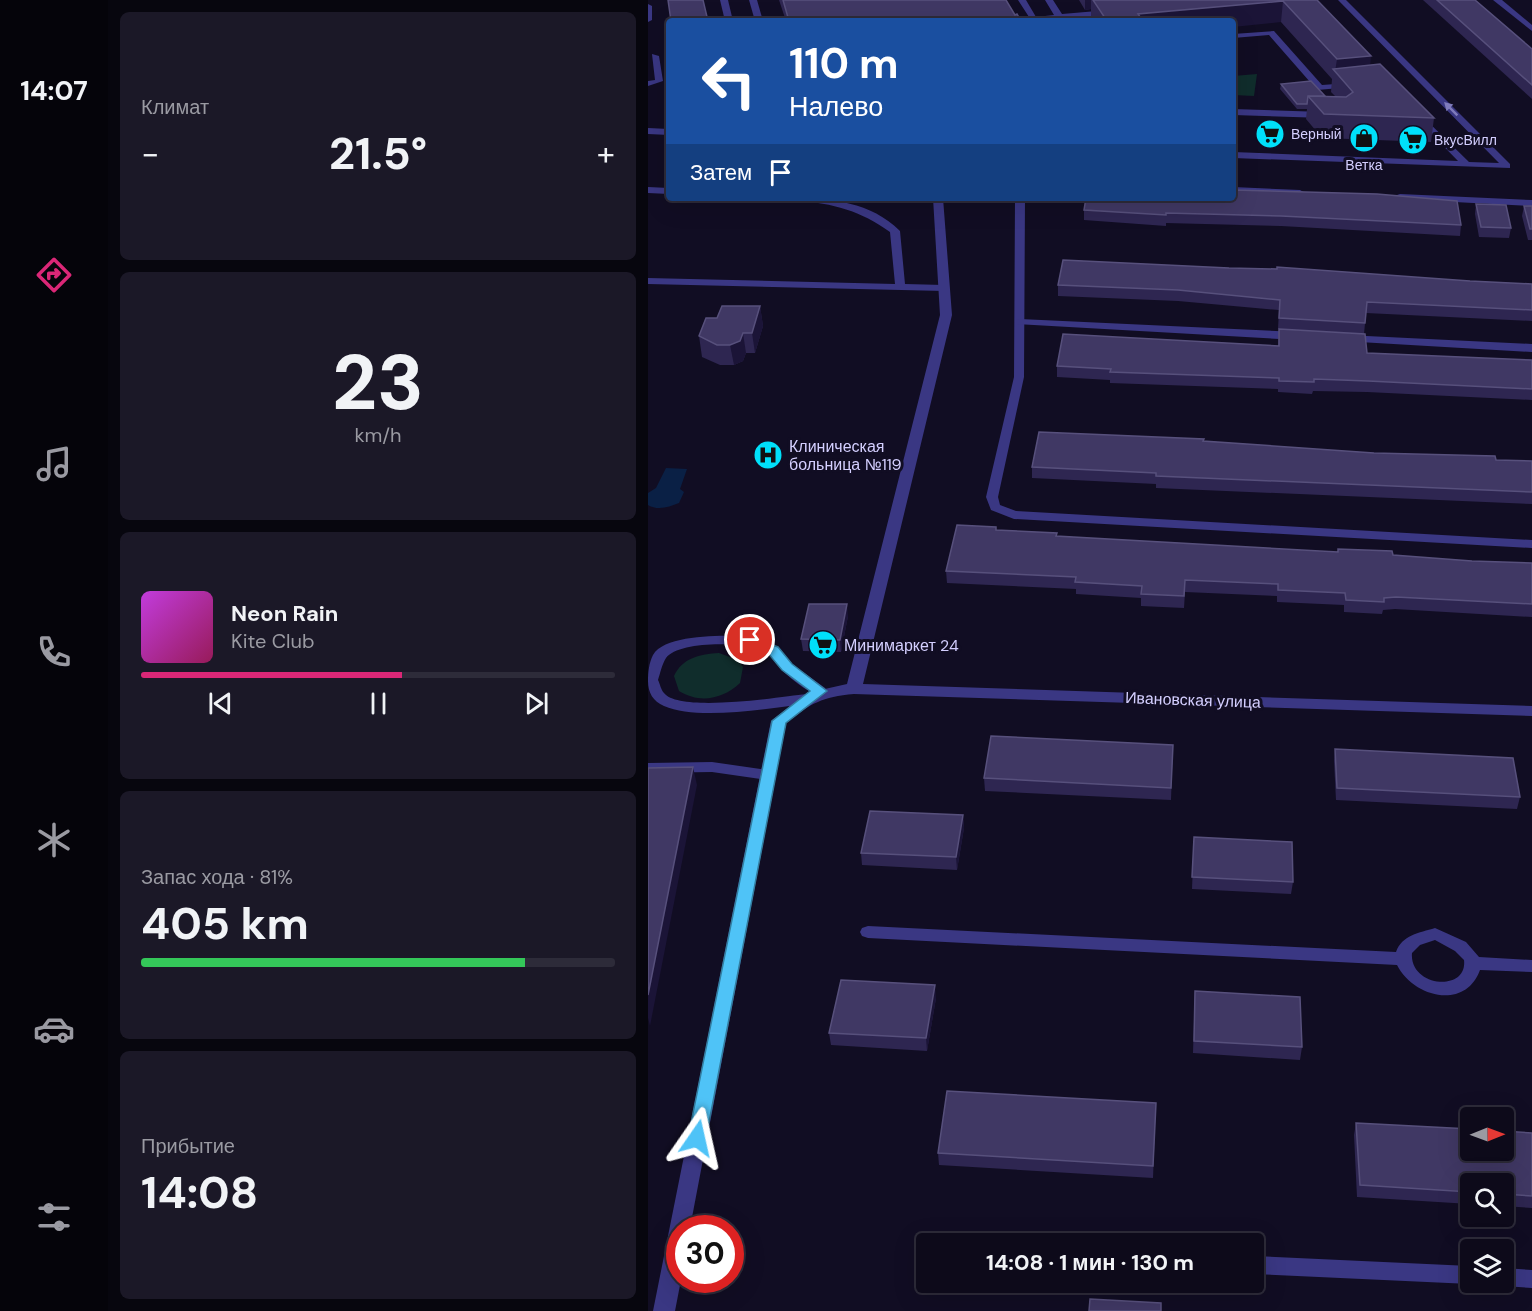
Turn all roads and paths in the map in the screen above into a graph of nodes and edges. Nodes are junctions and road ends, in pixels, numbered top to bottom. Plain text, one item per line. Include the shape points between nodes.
1 (724, 0) edge
2 (753, 0) edge
3 (1022, 0) edge
4 (1049, 0) edge
5 (1342, 0) edge
6 (1497, 0) edge
7 (648, 6) edge
8 (1117, 11) edge
9 (728, 18) edge
10 (758, 18) edge
11 (1034, 18) edge
12 (1059, 18) edge
13 (1067, 18) edge
14 (648, 20) edge
15 (1532, 29) edge
16 (1236, 36) edge
17 (655, 56) edge
18 (648, 84) edge
19 (1364, 84) edge
20 (1320, 88) junction
21 (1328, 97) edge
22 (1410, 106) edge
23 (1236, 112) edge
24 (1333, 115) edge
25 (648, 130) edge
26 (666, 132) edge
27 (1236, 155) edge
28 (1466, 164) junction
29 (1236, 189) edge
30 (648, 190) edge
31 (666, 191) edge
32 (1317, 193) edge
33 (1389, 196) edge
34 (836, 201) edge
35 (938, 201) edge
36 (1020, 201) edge
37 (1532, 203) edge
38 (648, 281) edge
39 (900, 287) junction
40 (944, 288) junction
41 (1020, 322) junction
42 (1306, 337) edge
43 (1330, 338) edge
44 (1532, 348) edge
45 (1532, 544) edge
46 (854, 688) junction
47 (813, 695) junction
48 (1532, 711) edge
49 (648, 768) edge
50 (767, 775) junction
51 (868, 932) dead end
52 (1401, 959) junction
53 (1473, 963) junction
54 (1532, 966) edge
55 (683, 1215) edge
56 (1264, 1265) edge
57 (1460, 1275) edge
58 (1514, 1278) edge
59 (1532, 1279) edge
60 (668, 1293) edge
61 (664, 1311) edge

1 - 9 lane
2 - 10 lane
3 - 11 lane
4 - 12 lane
28 -> 5 lane via 1507,166
6 - 15 lane
7 - 14 lane
8 - 13 lane
16 - 20 lane via 1271,33
17 - 18 lane via 659,81
19 - 20 lane
20 - 21 lane
22 - 28 lane
23 - 24 lane
25 - 26 street
27 - 28 lane
29 - 32 lane
30 - 31 lane
33 - 37 lane
34 - 39 lane via 860,208 895,231
35 - 40 street
36 - 41 lane
38 - 39 lane
39 - 40 lane
40 - 46 street via 943,334
41 - 42 street
41 - 45 lane via 1018,377 992,496 995,507 1004,512
43 - 44 street
46 - 47 street, Ивановская улица
46 - 48 street, Ивановская улица
47 - 47 lane via 773,650 750,640 675,646 660,655 651,680 660,697 671,703 711,708
47 - 50 street via 779,721
49 - 50 lane via 712,767
50 - 55 street
51 - 52 lane
52 - 53 lane via 1406,946 1417,937 1435,934 1466,949
52 - 53 lane via 1414,979 1439,990 1457,987 1469,977
53 - 54 lane
56 - 57 lane
58 - 59 lane
60 - 61 street

